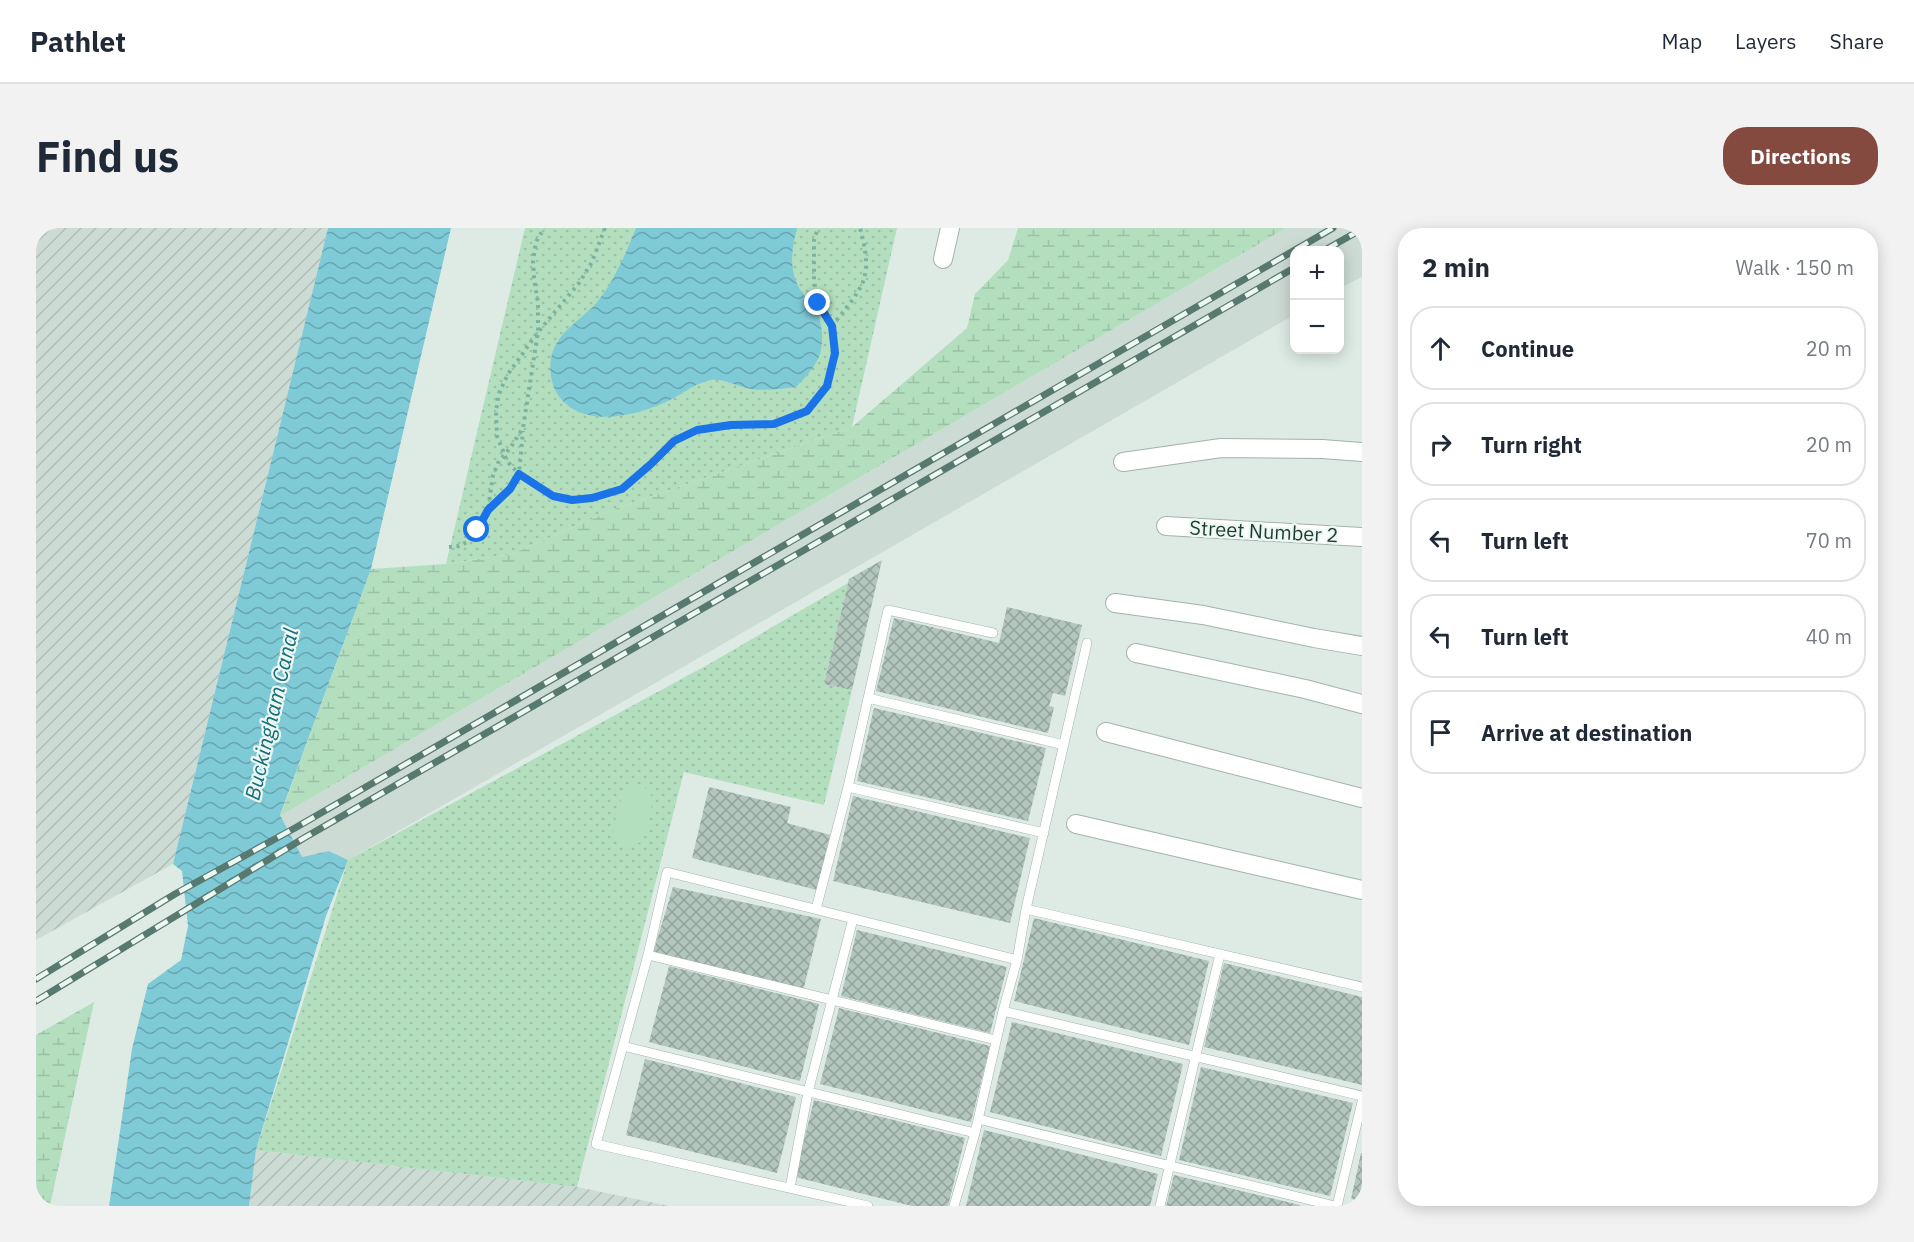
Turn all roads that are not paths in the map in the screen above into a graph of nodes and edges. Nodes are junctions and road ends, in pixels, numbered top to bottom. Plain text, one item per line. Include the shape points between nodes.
1 (950, 228) edge
2 (943, 260) dead end
3 (1362, 452) edge
4 (1123, 462) dead end
5 (1166, 525) dead end
6 (1362, 537) edge
7 (1115, 603) dead end
8 (993, 633) dead end
9 (1087, 643) dead end
10 (1362, 646) edge
11 (1136, 652) dead end
12 (868, 698) junction
13 (1362, 704) edge
14 (1107, 732) dead end
15 (1064, 745) junction
16 (848, 787) junction
17 (1362, 798) edge
18 (1076, 824) dead end
19 (1044, 833) junction
20 (1362, 890) edge
21 (816, 909) junction
22 (1026, 909) junction
23 (854, 919) junction
24 (1220, 954) junction
25 (648, 955) junction
26 (1017, 960) junction
27 (1362, 987) edge
28 (832, 1000) junction
29 (1003, 1011) junction
30 (996, 1040) junction
31 (623, 1046) junction
32 (1195, 1056) junction
33 (808, 1092) junction
34 (1362, 1096) edge
35 (1362, 1102) edge
36 (978, 1119) junction
37 (975, 1133) junction
38 (1169, 1165) junction
39 (790, 1188) junction
40 (868, 1206) edge
41 (954, 1206) edge
42 (1160, 1206) edge
43 (1336, 1206) edge

1 - 2 street
3 - 4 street via 1221,448
5 - 6 street, Street Number 2
7 - 10 street via 1203,615
8 - 12 lane via 888,610
9 - 15 lane
11 - 13 street
12 - 15 lane
12 - 16 lane
14 - 17 street
15 - 19 lane
16 - 19 lane
16 - 21 lane
18 - 20 street
19 - 22 lane
21 - 23 lane
21 - 25 lane via 667,872
22 - 24 lane
22 - 26 lane
23 - 26 lane
23 - 28 lane
24 - 27 lane
24 - 32 lane
25 - 28 lane
25 - 31 lane
26 - 29 lane
28 - 30 lane
28 - 33 lane
29 - 30 lane
29 - 32 lane
30 - 36 lane
31 - 33 lane
31 - 39 lane via 596,1144
32 - 34 lane
32 - 38 lane
33 - 37 lane
33 - 39 lane
35 - 43 lane
36 - 37 lane
36 - 38 lane
37 - 41 lane
38 - 42 lane
38 - 43 lane
39 - 40 lane

